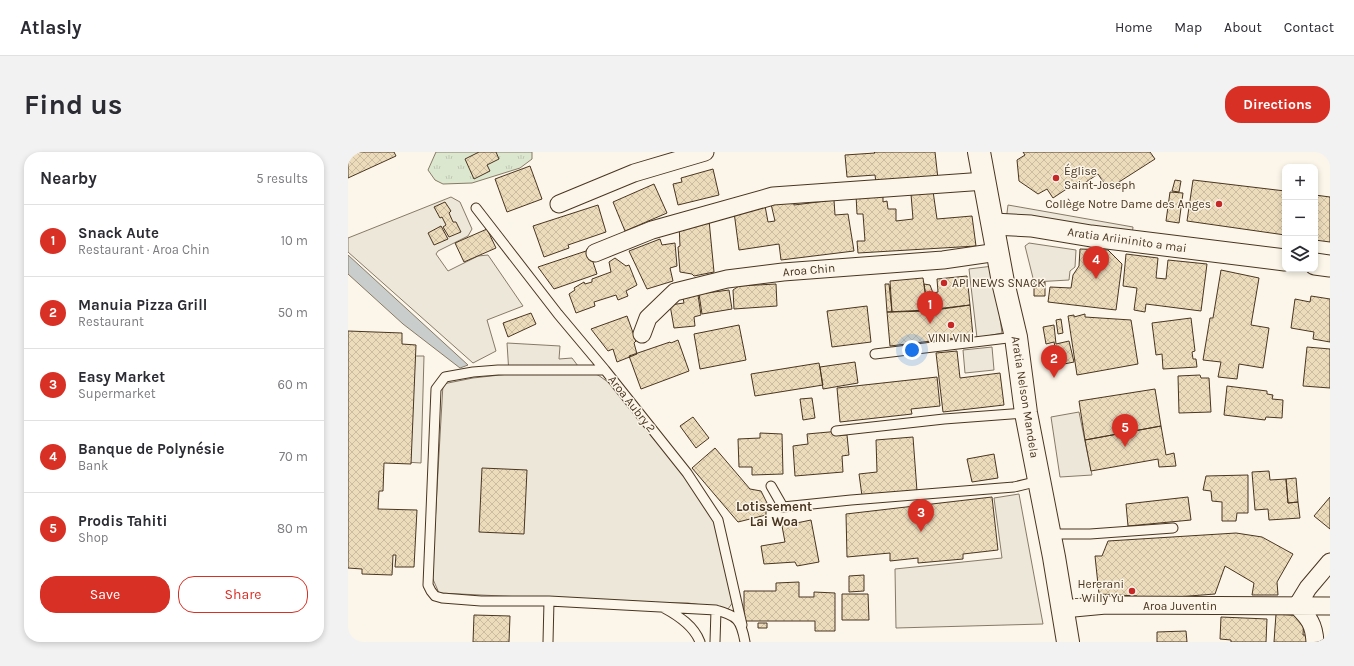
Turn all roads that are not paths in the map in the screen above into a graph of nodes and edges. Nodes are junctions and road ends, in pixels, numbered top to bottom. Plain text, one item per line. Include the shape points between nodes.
1 (705, 152) edge
2 (979, 152) edge
3 (985, 181) junction
4 (559, 204) dead end
5 (476, 208) dead end
6 (993, 224) junction
7 (595, 252) dead end
8 (998, 252) junction
9 (1282, 260) edge
10 (1318, 264) edge
11 (1330, 266) edge
12 (642, 334) dead end
13 (1016, 337) junction
14 (875, 354) dead end
15 (605, 370) junction
16 (1026, 413) junction
17 (836, 431) dead end
18 (1039, 481) junction
19 (771, 486) dead end
20 (1173, 528) dead end
21 (1049, 534) junction
22 (1330, 562) edge
23 (549, 601) junction
24 (1298, 606) junction
25 (1330, 606) edge
26 (662, 607) junction
27 (1063, 609) junction
28 (716, 610) junction
29 (742, 624) junction
30 (548, 642) edge
31 (700, 642) edge
32 (715, 642) edge
33 (745, 642) edge
34 (1068, 642) edge
35 (1315, 642) edge

1 - 4 street via 634,173
2 - 3 main road, Aratia Nelson Mandela
3 - 6 main road, Aratia Nelson Mandela
3 - 7 street via 772,196 652,230
5 - 15 lane, Aroa Aubry 2
6 - 8 main road, Aratia Nelson Mandela
6 - 9 street, Aratia Ariininito a mai via 1031,226
8 - 12 street, Aroa Chin via 943,260 783,272 727,279 675,292 648,318
8 - 13 main road, Aratia Nelson Mandela
10 - 11 street
13 - 14 lane
13 - 16 main road, Aratia Nelson Mandela
15 - 23 lane via 473,372 445,377 436,389 428,585 431,591 435,596 442,598
15 - 29 lane, Aroa Aubry 2 via 686,473 718,520
16 - 17 lane
16 - 18 main road, Aratia Nelson Mandela
18 - 19 lane via 1014,487 783,508
18 - 21 main road, Aratia Nelson Mandela
20 - 21 lane
21 - 27 main road, Aratia Nelson Mandela
22 - 24 street via 1308,588
23 - 26 lane
23 - 30 lane
24 - 25 street, Aroa Juventin
24 - 27 street, Aroa Juventin via 1106,605
24 - 35 street via 1309,618
26 - 28 lane
26 - 31 lane via 688,624
27 - 34 main road, Aratia Nelson Mandela
28 - 29 lane via 730,615
28 - 32 lane
29 - 33 lane, Aroa Aubry 2

